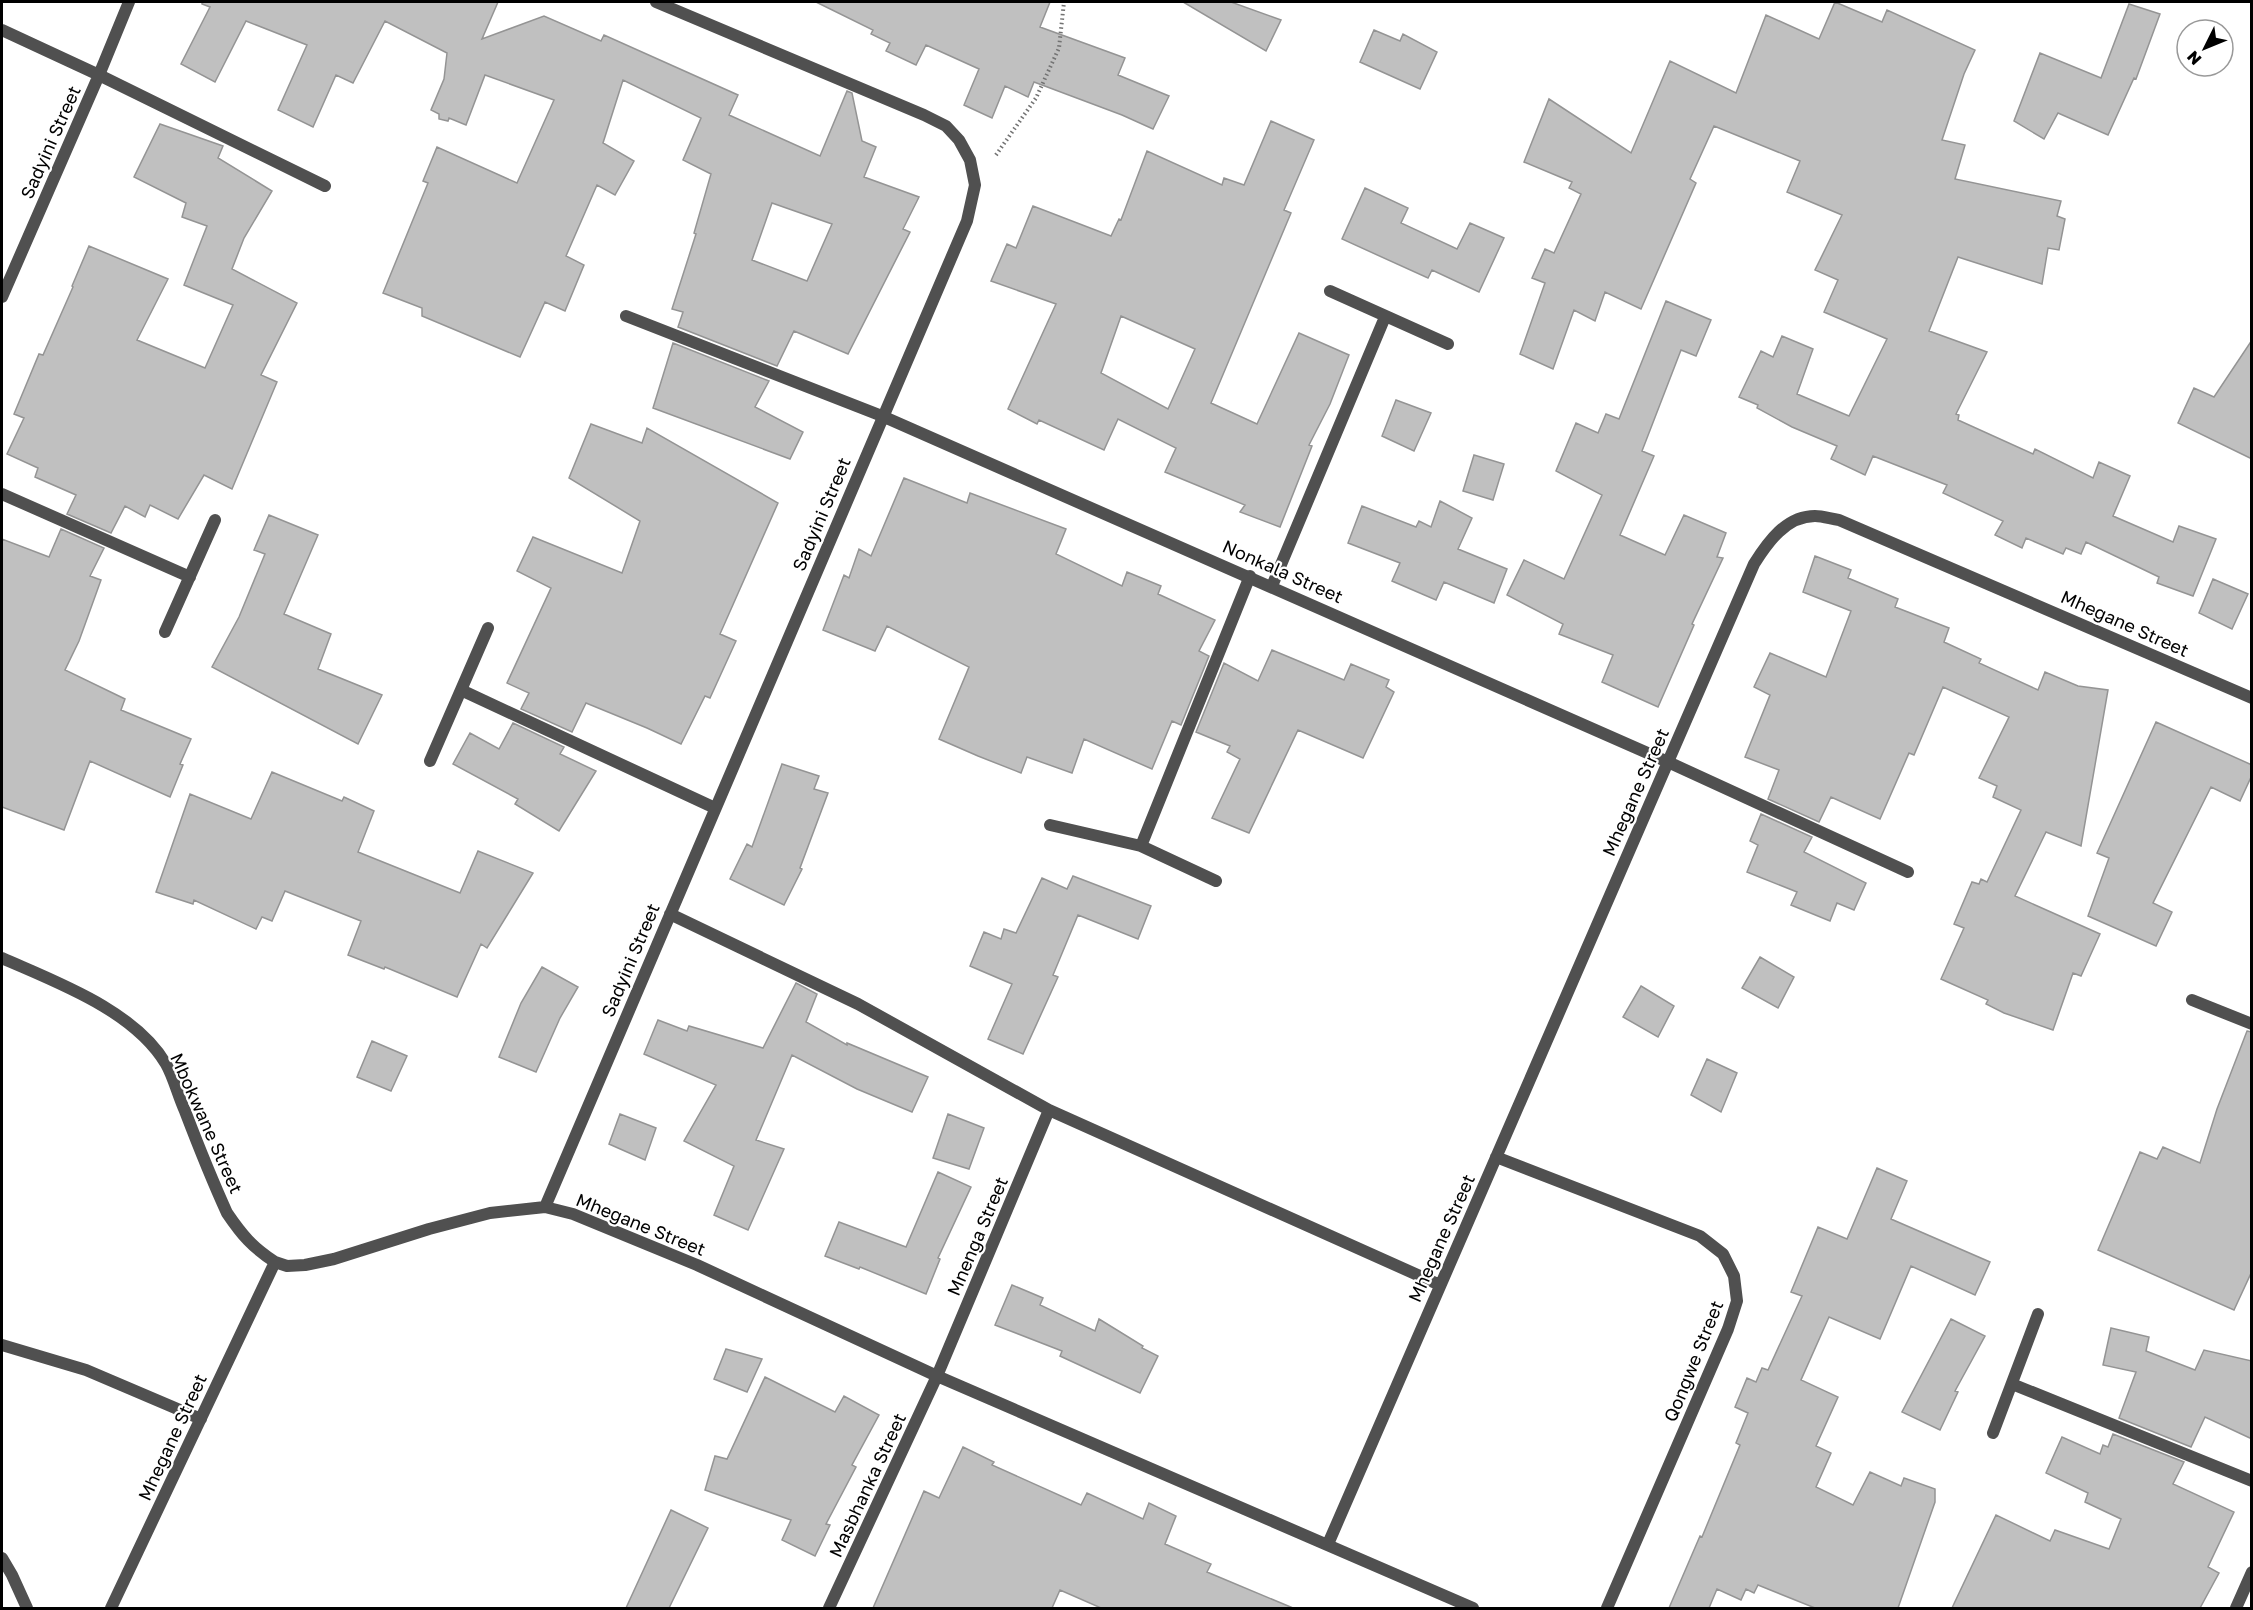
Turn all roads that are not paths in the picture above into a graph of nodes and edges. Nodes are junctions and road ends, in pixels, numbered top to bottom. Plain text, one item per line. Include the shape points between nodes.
1 (129, 2) edge
2 (656, 2) edge
3 (2, 30) edge
4 (99, 75) junction
5 (325, 186) dead end
6 (1330, 291) dead end
7 (2, 297) edge
8 (626, 316) dead end
9 (1385, 317) junction
10 (1448, 344) dead end
11 (882, 416) junction
12 (2, 494) edge
13 (215, 520) dead end
14 (1250, 576) junction
15 (190, 577) junction
16 (1272, 586) junction
17 (488, 628) dead end
18 (165, 633) dead end
19 (461, 690) junction
20 (2252, 698) edge
21 (430, 761) dead end
22 (1668, 762) junction
23 (715, 808) junction
24 (1050, 825) dead end
25 (1141, 846) junction
26 (1908, 872) dead end
27 (1216, 880) dead end
28 (670, 914) junction
29 (2, 958) edge
30 (2192, 1000) dead end
31 (2252, 1024) edge
32 (1049, 1110) junction
33 (1496, 1157) junction
34 (545, 1207) junction
35 (275, 1262) junction
36 (1440, 1285) junction
37 (2038, 1314) dead end
38 (2, 1345) edge
39 (937, 1376) junction
40 (2012, 1384) junction
41 (201, 1419) junction
42 (1993, 1433) dead end
43 (2252, 1481) edge
44 (1328, 1544) junction
45 (2, 1558) edge
46 (2252, 1572) edge
47 (27, 1608) edge
48 (111, 1608) edge
49 (829, 1608) edge
50 (1473, 1608) edge
51 (1607, 1608) edge
52 (2236, 1608) edge

1 - 4 street, Sadyini Street
2 - 11 street, Sadyini Street via 946,126 970,160 975,185 967,221
3 - 4 street
4 - 5 street
4 - 7 street, Sadyini Street
6 - 9 street
8 - 11 street, Nonkala Street
9 - 10 street
9 - 16 street
11 - 14 street, Nonkala Street
11 - 23 street, Sadyini Street
12 - 15 street
13 - 15 street
14 - 16 street, Nonkala Street
14 - 25 street
15 - 18 street
16 - 22 street, Nonkala Street
17 - 19 street
19 - 21 street
19 - 23 street
20 - 22 street, Mhegane Street via 1898,544 1839,520 1815,516 1794,520 1779,531 1754,564
22 - 26 street, Nonkala Street
22 - 33 street, Mhegane Street
23 - 28 street, Sadyini Street
24 - 25 street
25 - 27 street
28 - 32 street via 858,1004
28 - 34 street, Sadyini Street
29 - 35 street, Mbokwane Street via 98,1004 149,1043 166,1064 227,1213 254,1248
30 - 31 street
32 - 36 street
32 - 39 street, Mnenga Street
33 - 36 street, Mhegane Street
33 - 51 street, Qongwe Street via 1700,1236 1723,1254 1734,1276 1737,1301 1728,1329
34 - 35 street, Mhegane Street via 490,1213 305,1266
34 - 39 street, Mhegane Street via 583,1218 697,1265
35 - 41 street, Mhegane Street
36 - 44 street, Mhegane Street
37 - 40 street
38 - 41 street via 86,1370
39 - 44 street, Mhegane Street
39 - 49 street, Masbhanka Street
40 - 42 street
40 - 43 street
41 - 48 street, Mhegane Street
44 - 50 street, Mhegane Street
45 - 47 street
46 - 52 street

